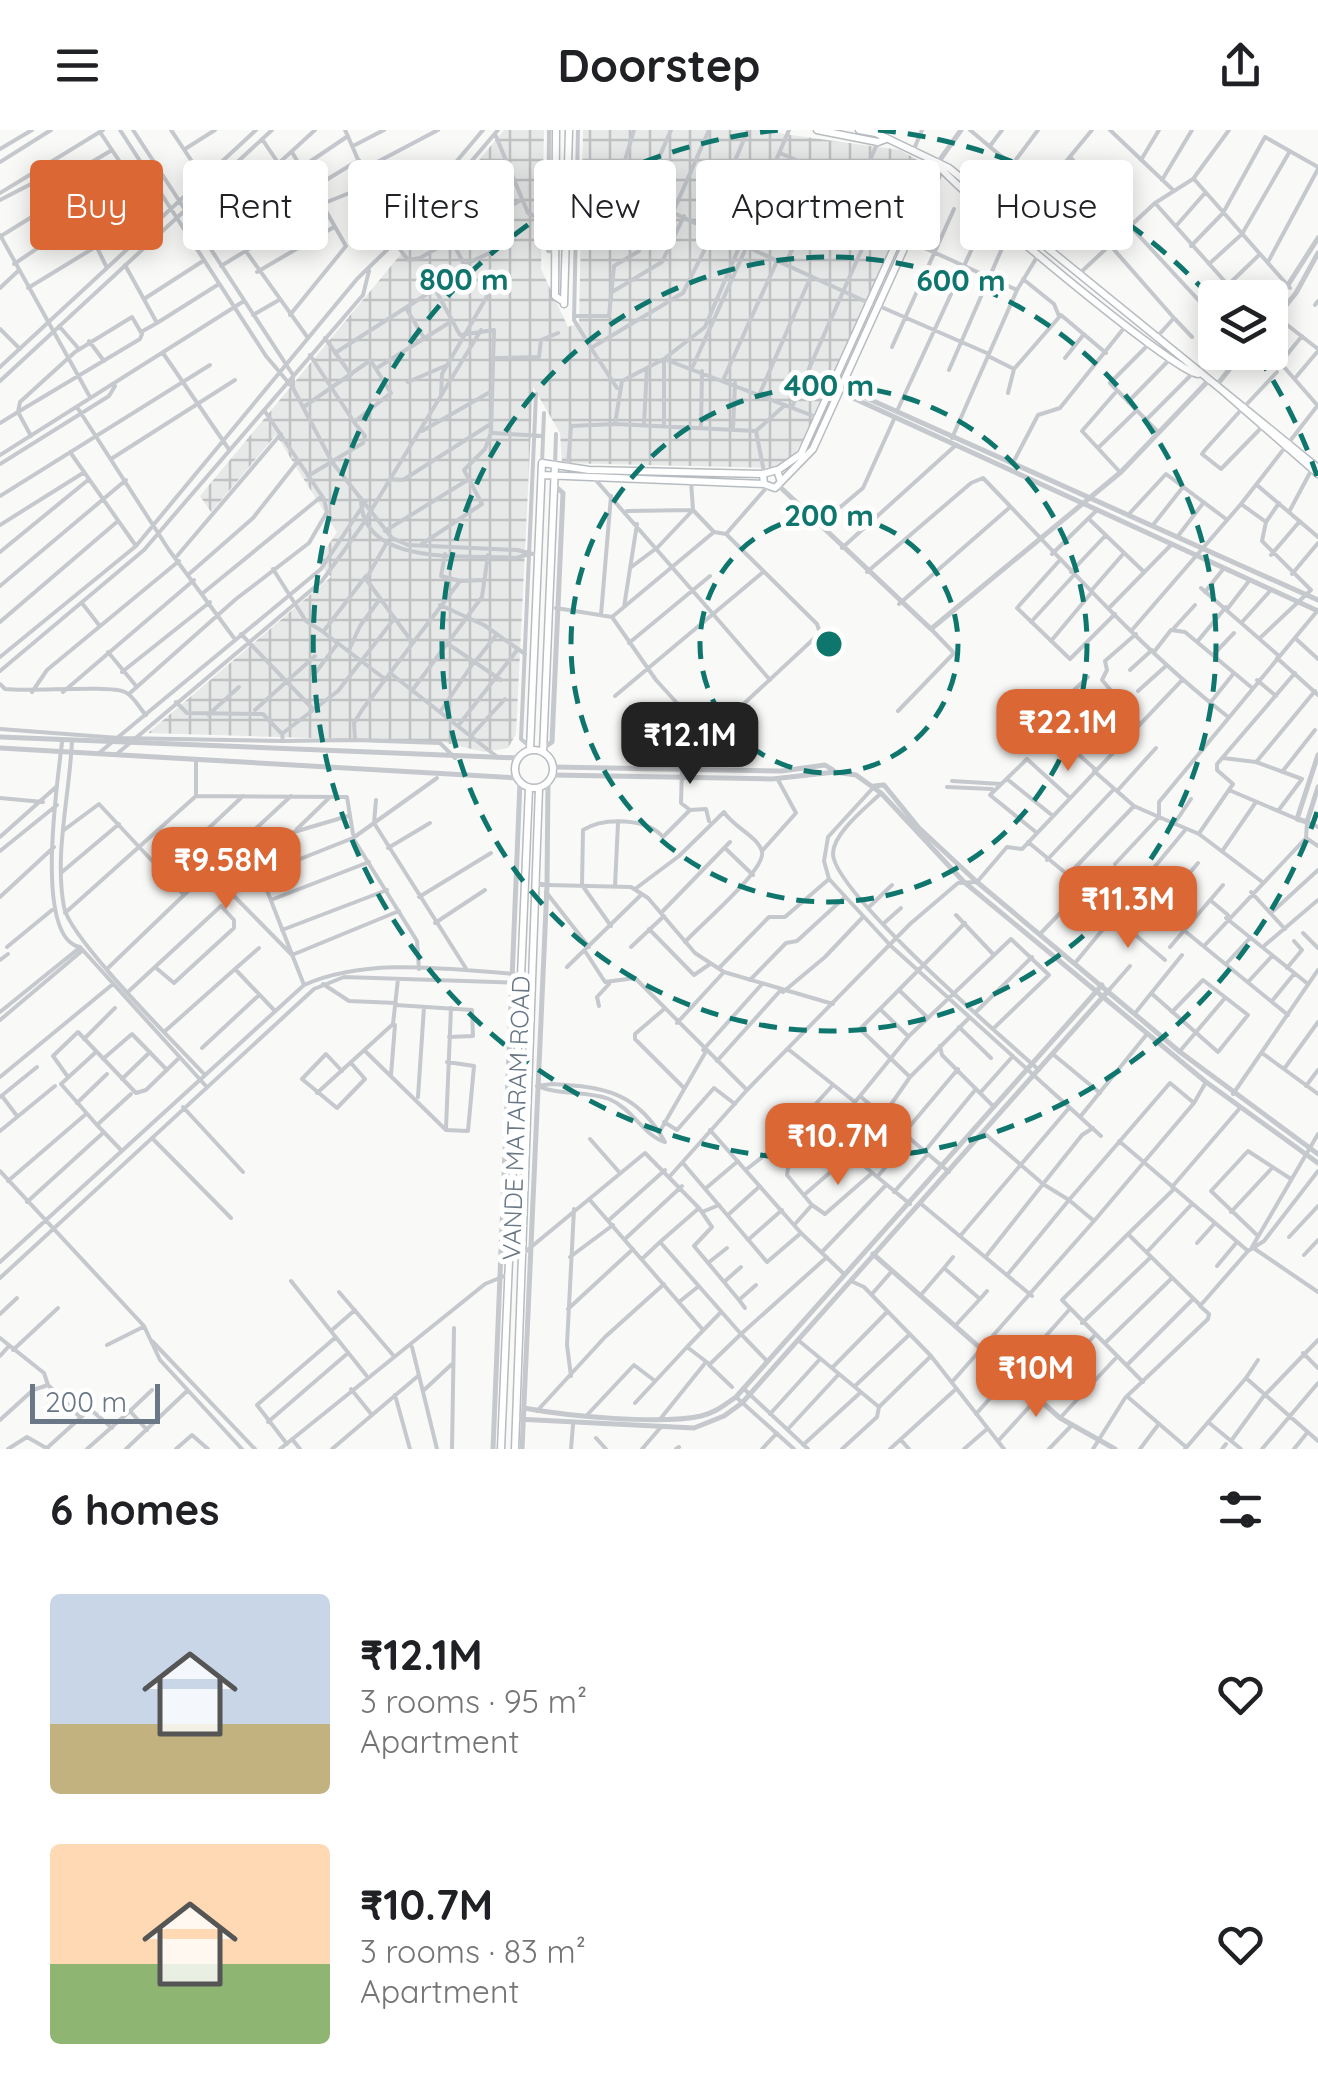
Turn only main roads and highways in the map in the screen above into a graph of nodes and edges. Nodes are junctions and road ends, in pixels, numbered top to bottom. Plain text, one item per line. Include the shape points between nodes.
1 (556, 130) edge
2 (569, 130) edge
3 (818, 130) edge
4 (859, 130) edge
5 (888, 133) edge
6 (931, 160) edge
7 (940, 165) edge
8 (940, 166) edge
9 (894, 250) edge
10 (901, 250) edge
11 (874, 304) junction
12 (1153, 341) junction
13 (1195, 374) junction
14 (837, 385) junction
15 (1243, 408) junction
16 (1285, 444) junction
17 (555, 465) junction
18 (1316, 468) edge
19 (776, 470) junction
20 (763, 473) junction
21 (542, 475) junction
22 (554, 480) junction
23 (780, 484) junction
24 (765, 485) junction
25 (530, 749) junction
26 (543, 750) junction
27 (529, 788) junction
28 (539, 788) junction
29 (501, 1449) edge
30 (518, 1449) edge

1 - 2 main road via 555,296 564,303
3 - 5 main road via 878,142
4 - 5 main road
5 - 6 main road
7 - 12 main road
8 - 12 main road
9 - 11 main road
10 - 11 main road
11 - 14 main road
12 - 13 main road
12 - 13 main road
13 - 15 main road
14 - 19 main road via 801,454
14 - 23 main road via 806,460
15 - 16 main road
15 - 16 main road
16 - 18 main road
17 - 20 main road
17 - 21 main road via 542,463
17 - 22 main road
19 - 20 main road
19 - 23 main road
20 - 24 main road
21 - 22 main road
21 - 25 main road
22 - 24 main road
22 - 26 main road
23 - 24 main road
25 - 26 main road
25 - 27 main road via 518,758 518,780
26 - 28 main road via 551,775
27 - 28 main road
27 - 29 main road, VANDE MATARAM ROAD
28 - 30 main road, VANDE MATARAM ROAD via 543,887 520,1258

